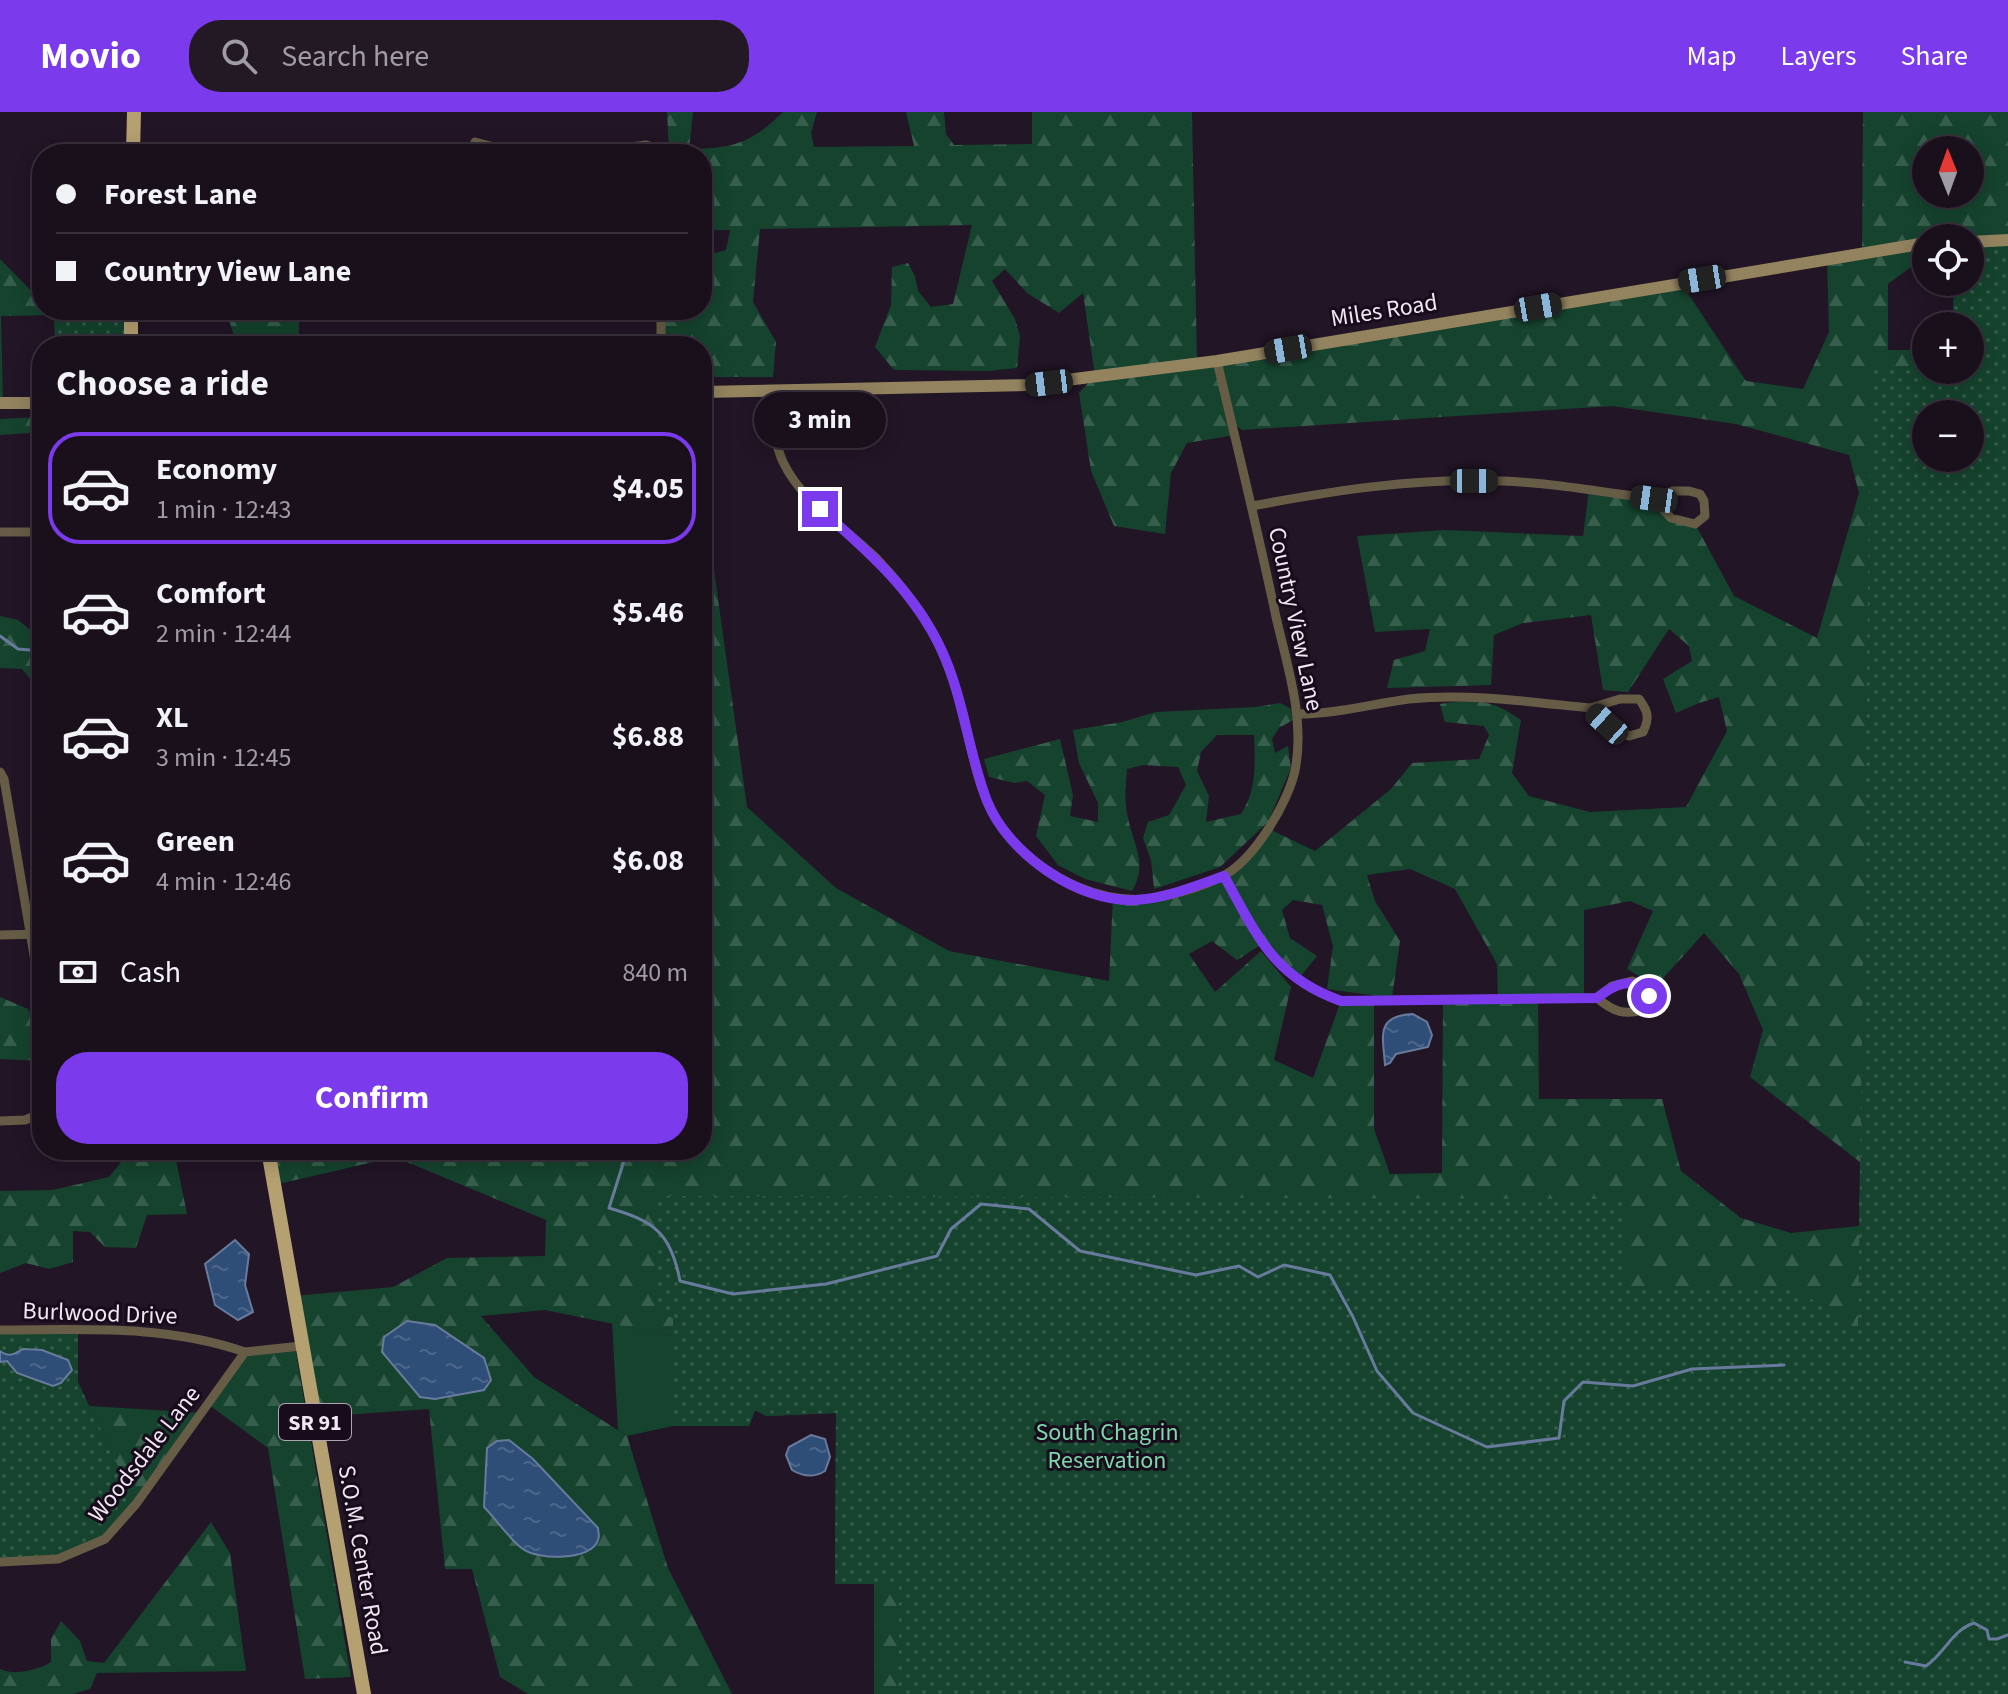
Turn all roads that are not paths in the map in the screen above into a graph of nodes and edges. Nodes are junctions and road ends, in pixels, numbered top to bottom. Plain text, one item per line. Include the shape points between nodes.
1 (134, 112) edge
2 (475, 142) dead end
3 (133, 144) edge
4 (482, 144) edge
5 (2008, 240) edge
6 (1984, 241) edge
7 (1912, 245) edge
8 (1217, 361) junction
9 (770, 391) junction
10 (712, 392) edge
11 (0, 403) edge
12 (32, 403) edge
13 (1654, 499) junction
14 (1252, 506) junction
15 (0, 532) edge
16 (32, 532) edge
17 (1590, 708) junction
18 (1298, 714) junction
19 (0, 772) edge
20 (1224, 876) junction
21 (0, 935) edge
22 (29, 935) junction
23 (32, 935) edge
24 (32, 950) edge
25 (1597, 998) junction
26 (32, 1117) edge
27 (0, 1121) edge
28 (270, 1160) edge
29 (0, 1330) edge
30 (301, 1346) junction
31 (245, 1352) junction
32 (0, 1562) edge
33 (364, 1694) edge

1 - 3 main road
2 - 4 street
5 - 6 main road
7 - 8 main road, Miles Road
8 - 9 main road, Miles Road via 1027,385
8 - 14 street, Country View Lane
9 - 10 main road, Miles Road
9 - 20 street, Country View Lane via 781,459 796,485 877,560 927,622 955,685 988,805 1005,833 1049,873 1103,896 1165,897
11 - 12 main road
13 - 13 street via 1673,491 1700,494 1705,516 1695,524 1683,523
13 - 14 street via 1551,484 1446,481 1348,488
14 - 18 street, Country View Lane
15 - 16 street
17 - 17 street via 1629,736 1643,732 1649,721 1639,699
17 - 18 street via 1472,697
18 - 20 street, Country View Lane via 1296,765 1287,797 1269,829
19 - 22 street
20 - 25 street via 1266,951 1297,981 1341,1001
21 - 22 street
22 - 23 street
22 - 24 street
25 - 25 street via 1612,986 1632,981 1644,986 1649,996 1646,1009 1634,1013 1613,1011
26 - 27 street
28 - 30 main road, S.O.M. Center Road / SR 91
29 - 31 street, Burlwood Drive via 145,1330
30 - 31 street
30 - 33 main road, S.O.M. Center Road / SR 91
31 - 32 street, Woodsdale Lane via 105,1539 58,1559

